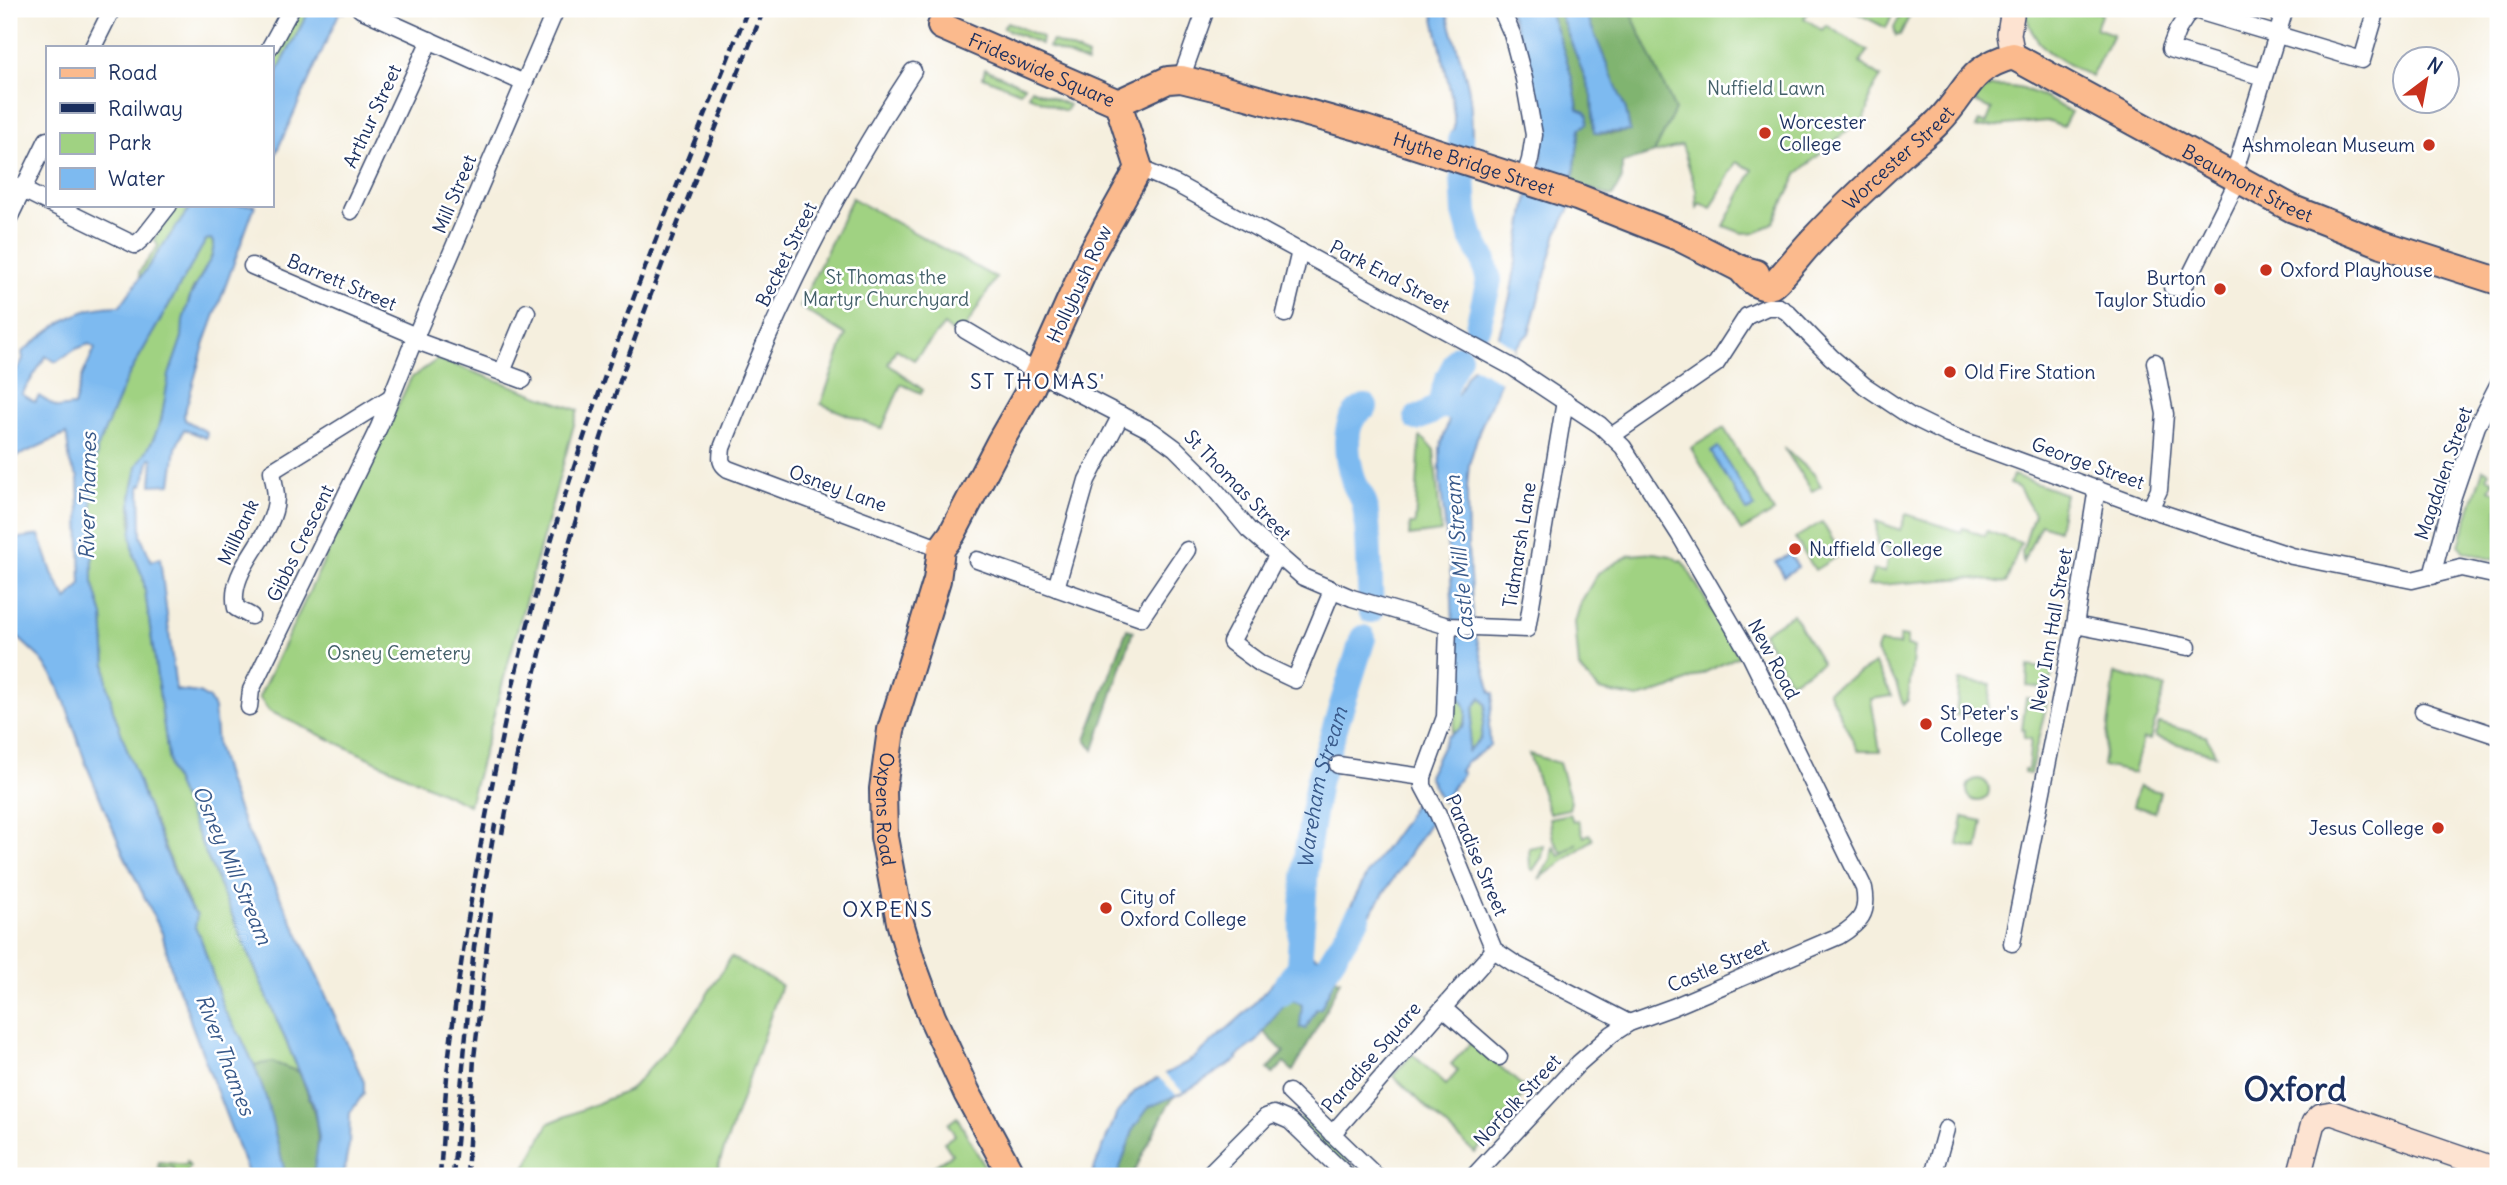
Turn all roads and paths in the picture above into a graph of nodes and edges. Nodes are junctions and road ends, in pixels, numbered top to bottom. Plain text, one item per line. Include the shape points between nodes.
1 (112, 9) edge
2 (291, 9) edge
3 (360, 9) edge
4 (556, 9) edge
5 (1206, 9) edge
6 (1501, 9) edge
7 (2013, 9) edge
8 (2191, 9) edge
9 (2285, 9) edge
10 (2377, 9) edge
11 (941, 26) dead end
12 (2277, 36) junction
13 (430, 40) junction
14 (94, 46) edge
15 (272, 46) edge
16 (2013, 56) junction
17 (913, 71) dead end
18 (2263, 78) junction
19 (1189, 80) junction
20 (524, 83) junction
21 (1118, 103) junction
22 (46, 141) edge
23 (1139, 168) junction
24 (2235, 178) junction
25 (1525, 180) junction
26 (16, 186) edge
27 (46, 201) edge
28 (55, 206) edge
29 (168, 206) edge
30 (351, 211) dead end
31 (9, 218) edge
32 (1300, 251) junction
33 (252, 266) dead end
34 (1786, 269) joint
35 (2498, 281) edge
36 (2172, 287) dead end
37 (527, 312) dead end
38 (1285, 314) dead end
39 (965, 330) dead end
40 (415, 338) junction
41 (2155, 362) dead end
42 (502, 372) junction
43 (1039, 372) junction
44 (523, 380) dead end
45 (2498, 384) edge
46 (391, 397) junction
47 (1565, 401) junction
48 (1583, 413) junction
49 (1121, 415) junction
50 (1613, 435) junction
51 (1558, 436) junction
52 (722, 465) joint
53 (2097, 488) junction
54 (2150, 509) junction
55 (941, 548) junction
56 (1187, 550) dead end
57 (1277, 556) junction
58 (977, 560) dead end
59 (2432, 576) junction
60 (2498, 576) edge
61 (1056, 588) junction
62 (1332, 591) junction
63 (251, 616) dead end
64 (2075, 625) junction
65 (1450, 626) junction
66 (2188, 647) dead end
67 (249, 707) dead end
68 (2423, 712) dead end
69 (2498, 736) edge
70 (1338, 765) dead end
71 (1423, 781) junction
72 (1861, 916) joint
73 (2012, 943) dead end
74 (1494, 950) junction
75 (1443, 1008) junction
76 (1629, 1023) junction
77 (1590, 1052) joint
78 (1499, 1057) dead end
79 (1289, 1092) dead end
80 (1946, 1129) dead end
81 (1332, 1134) junction
82 (2498, 1170) edge
83 (1012, 1176) edge
84 (1207, 1176) edge
85 (1347, 1176) edge
86 (1376, 1176) edge
87 (1474, 1176) edge
88 (1933, 1176) edge
89 (2299, 1176) edge

1 - 14 street
2 - 15 street
3 - 13 street
4 - 20 street, Mill Street
5 - 19 street
6 - 25 street via 1524,79 1534,135
7 - 16 street via 2009,34
8 - 12 street
8 - 18 street via 2170,49
9 - 12 street
10 - 12 street via 2362,60
11 - 21 main road, Frideswide Square
12 - 18 street
13 - 20 street
13 - 30 street, Arthur Street
16 - 24 main road, Beaumont Street
16 - 34 main road, Worcester Street via 1981,69 1968,81 1941,120
17 - 52 street, Becket Street via 814,240 749,380 722,448
18 - 24 street
19 - 21 main road via 1157,83
19 - 25 main road, Hythe Bridge Street
20 - 40 street, Mill Street
21 - 23 main road, Frideswide Square
22 - 26 street
23 - 32 street, Park End Street
23 - 43 main road, Hollybush Row via 1091,254
24 - 35 main road, Beaumont Street via 2293,209 2382,244
24 - 36 street via 2190,276 2181,288
25 - 34 main road, Hythe Bridge Street via 1678,237 1741,269 1765,274
26 - 27 street
26 - 31 street
28 - 29 street via 135,244
32 - 38 street
32 - 47 street, Park End Street via 1482,349
33 - 40 street, Barrett Street
37 - 42 street
39 - 43 street, St Thomas Street
40 - 42 street
40 - 46 street, Mill Street
41 - 54 street via 2165,414 2159,490
42 - 44 street
43 - 49 street, St Thomas Street
43 - 55 main road, Hollybush Row
45 - 59 street, Magdalen Street via 2477,426
46 - 63 street, Millbank via 272,471 276,498 272,517 235,587 236,608
46 - 67 street, Gibbs Crescent via 251,690
47 - 48 street, Park End Street
47 - 51 street, Tidmarsh Lane
48 - 50 street, Park End Street
48 - 51 street via 1576,426
49 - 57 street, St Thomas Street via 1175,448
49 - 61 street via 1087,480
50 - 53 street, George Street via 1716,364 1747,316 1779,307 1864,386 1910,416 1949,435
50 - 72 street, New Road via 1679,534 1751,657 1864,888 1868,904
51 - 65 street, Tidmarsh Lane via 1527,629
52 - 55 street, Osney Lane
53 - 54 street, George Street
53 - 64 street, New Inn Hall Street
54 - 59 street, George Street via 2292,556 2412,580
55 - 83 main road, Oxpens Road via 937,580 891,730 883,789 884,837 900,922 922,990 967,1093
56 - 61 street via 1141,618
57 - 62 street, St Thomas Street via 1303,577
57 - 62 street via 1231,642 1261,664 1295,680
58 - 61 street
59 - 60 street, George Street via 2461,568
62 - 65 street, St Thomas Street
64 - 66 street
64 - 73 street, New Inn Hall Street
65 - 71 street, Paradise Street via 1445,717
68 - 69 street
70 - 71 street
71 - 74 street, Paradise Street
72 - 76 street, Castle Street via 1856,926 1839,936
74 - 75 street, Paradise Square
74 - 76 street
75 - 78 street, Paradise Square
75 - 81 street, Paradise Square
76 - 77 street, Castle Street
77 - 87 street, Norfolk Street
79 - 81 street
80 - 88 street
81 - 86 street
82 - 89 street via 2332,1113 2312,1123
84 - 85 street via 1274,1114 1290,1121

